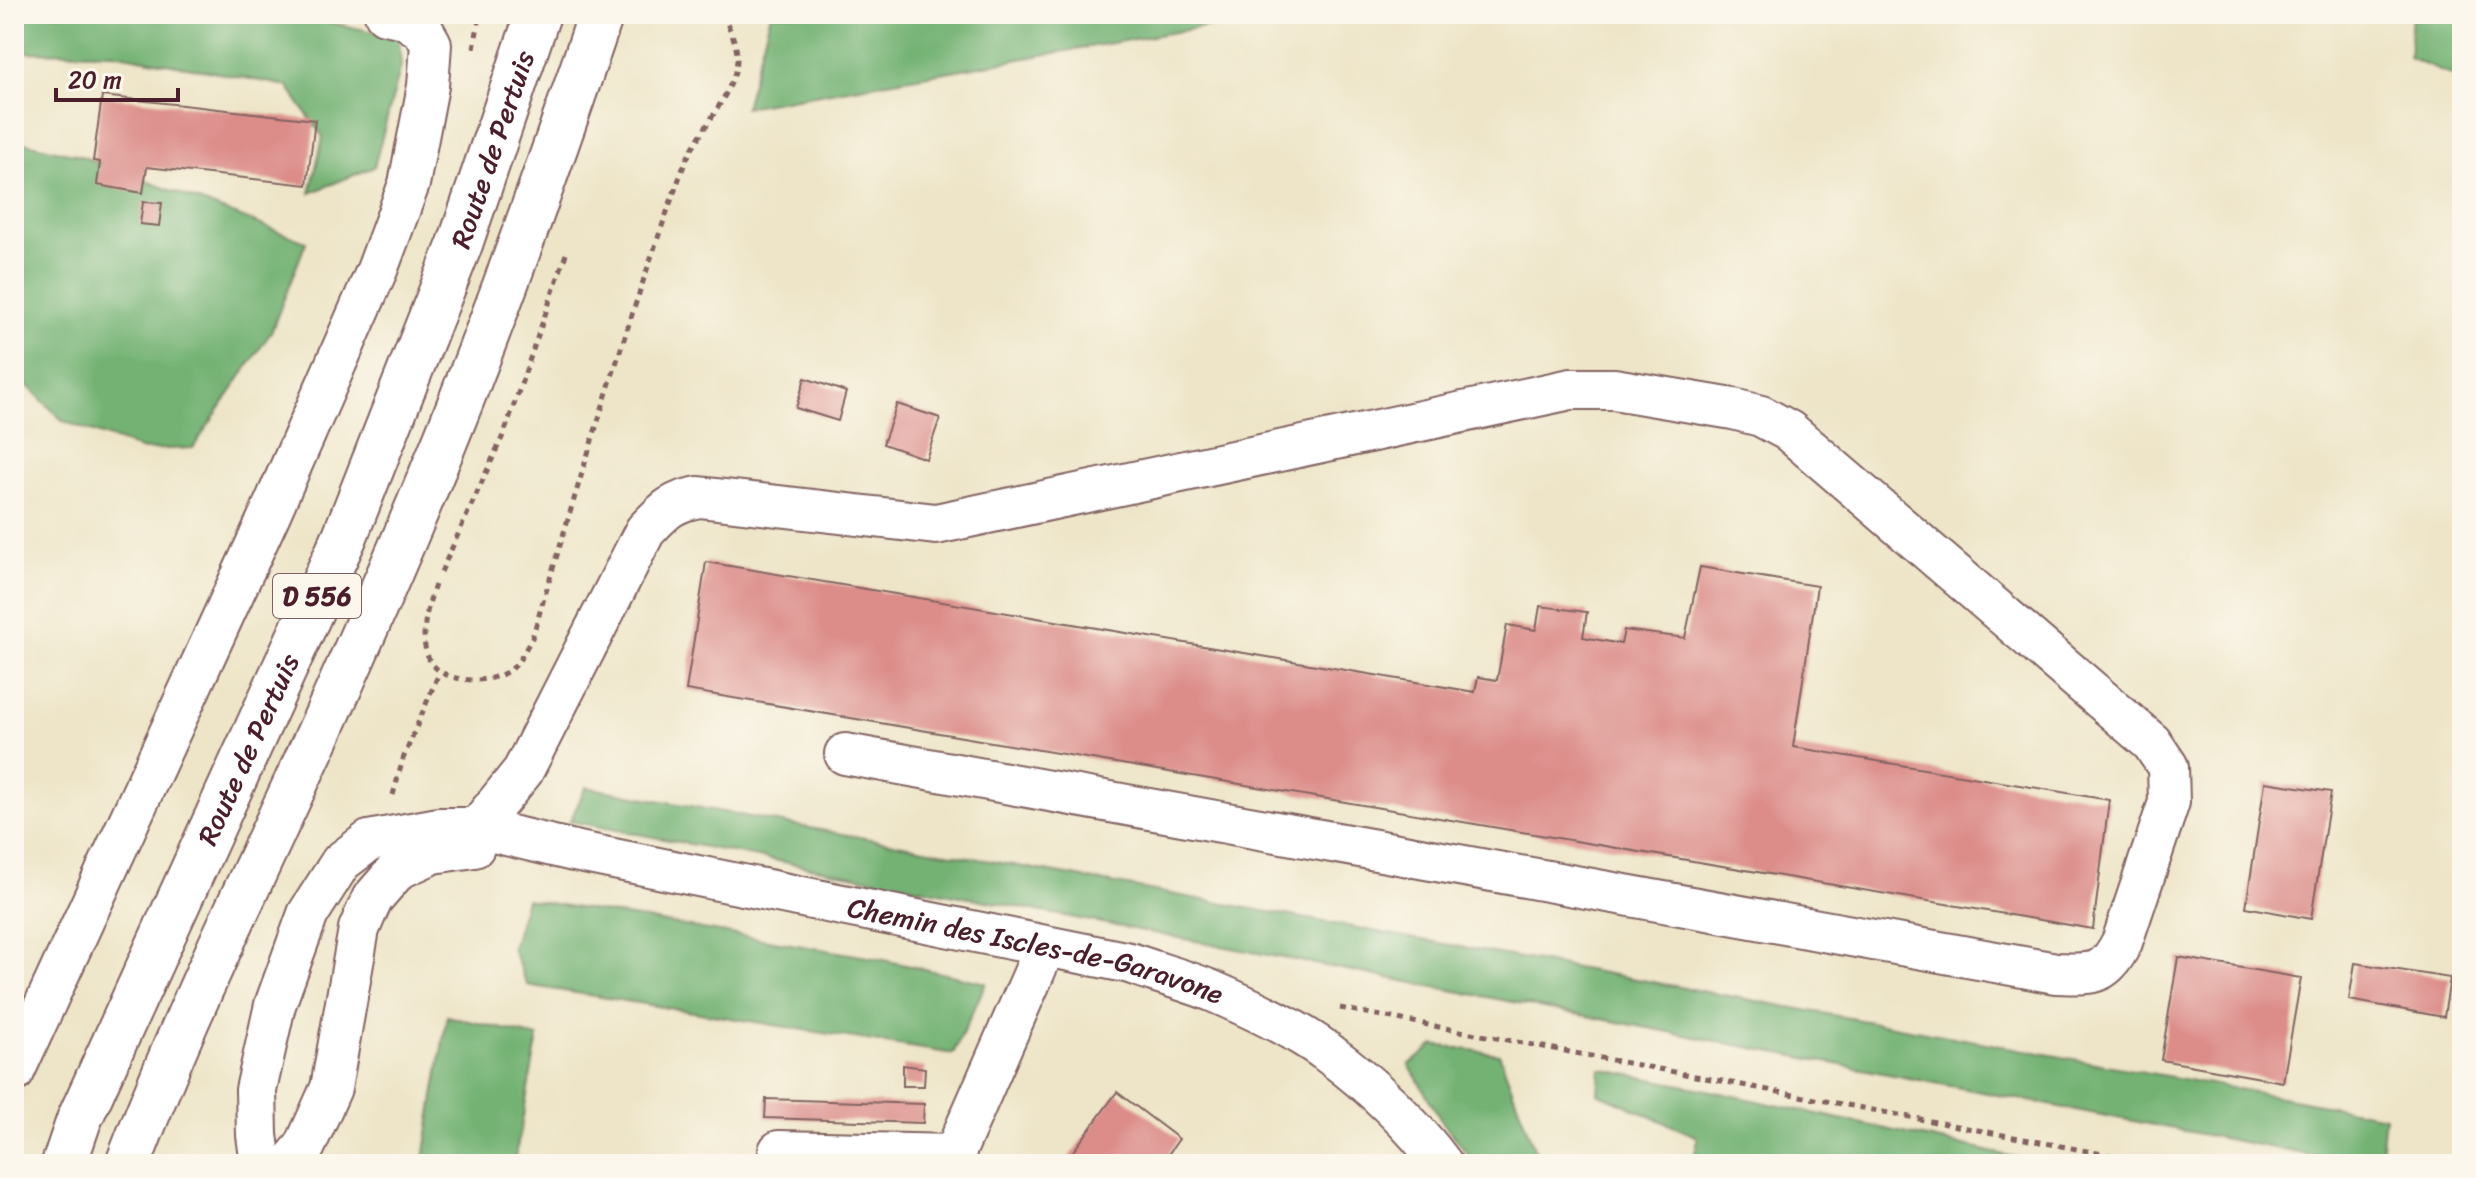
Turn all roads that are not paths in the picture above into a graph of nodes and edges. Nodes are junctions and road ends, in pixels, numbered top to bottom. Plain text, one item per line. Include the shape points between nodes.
1 (385, 14) edge
2 (538, 14) edge
3 (601, 14) edge
4 (845, 754) dead end
5 (477, 828) junction
6 (574, 851) junction
7 (1045, 948) junction
8 (14, 1072) edge
9 (779, 1151) dead end
10 (952, 1159) edge
11 (64, 1164) edge
12 (128, 1164) edge
13 (261, 1164) edge
14 (290, 1164) edge
15 (1442, 1164) edge

1 - 8 street via 423,30 431,44 409,184 377,270 263,529
2 - 11 main road, Route de Pertuis / D 556 via 460,244 345,536 85,1107
3 - 12 main road, Route de Pertuis / D 556 via 551,162 436,463 162,1075
4 - 5 street via 2040,970 2090,974 2111,963 2122,942 2169,802 2168,767 2152,743 1789,431 1733,409 1614,389 1571,389 936,524 699,497 681,500 645,531 523,771
5 - 6 street
5 - 13 street via 381,838 341,862 308,914 275,1005 256,1090
6 - 7 street, Chemin des Iscles-de-Garavone
6 - 14 street via 476,847 433,853 398,869 372,899 359,929 331,1088 305,1146
7 - 10 street
7 - 15 street, Chemin des Iscles-de-Garavone via 1130,963 1211,991 1277,1023 1326,1051 1366,1085
9 - 10 street

